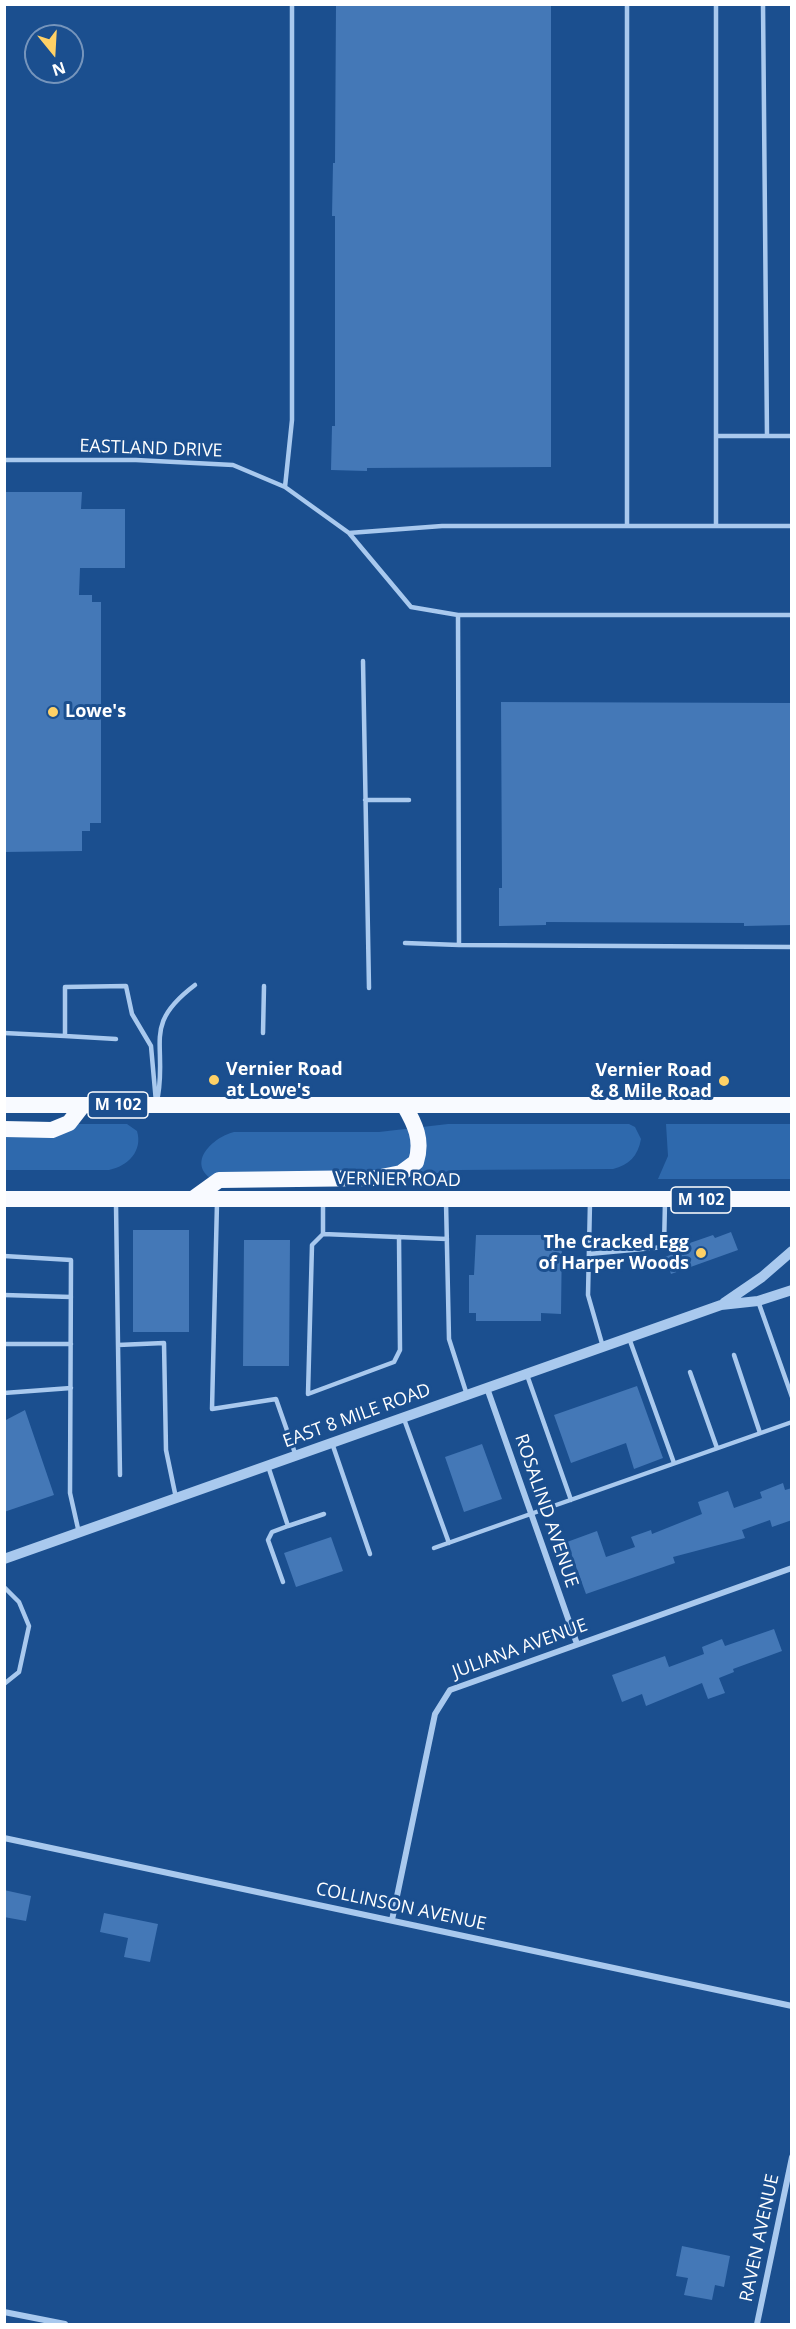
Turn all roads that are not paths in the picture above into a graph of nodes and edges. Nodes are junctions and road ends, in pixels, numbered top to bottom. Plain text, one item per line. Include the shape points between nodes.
1 (292, 4) edge
2 (627, 4) edge
3 (716, 4) edge
4 (763, 4) edge
5 (716, 436) junction
6 (767, 436) junction
7 (792, 436) edge
8 (4, 460) edge
9 (285, 487) junction
10 (627, 526) junction
11 (716, 526) junction
12 (792, 526) edge
13 (349, 533) junction
14 (458, 615) junction
15 (792, 615) edge
16 (363, 661) dead end
17 (365, 800) junction
18 (408, 800) dead end
19 (405, 944) dead end
20 (459, 945) junction
21 (792, 947) edge
22 (195, 985) dead end
23 (264, 986) dead end
24 (369, 988) dead end
25 (4, 1033) edge
26 (263, 1033) dead end
27 (65, 1036) junction
28 (116, 1039) dead end
29 (4, 1105) edge
30 (83, 1105) junction
31 (157, 1105) junction
32 (405, 1105) junction
33 (792, 1105) edge
34 (4, 1129) edge
35 (194, 1198) junction
36 (217, 1198) junction
37 (4, 1199) edge
38 (116, 1199) junction
39 (322, 1199) junction
40 (792, 1199) edge
41 (590, 1200) junction
42 (665, 1200) junction
43 (446, 1201) junction
44 (322, 1234) junction
45 (399, 1237) junction
46 (447, 1239) junction
47 (792, 1251) edge
48 (589, 1254) junction
49 (4, 1256) edge
50 (792, 1290) edge
51 (4, 1295) edge
52 (71, 1297) junction
53 (758, 1301) junction
54 (722, 1305) junction
55 (629, 1338) junction
56 (4, 1344) edge
57 (71, 1344) junction
58 (118, 1345) junction
59 (603, 1347) junction
60 (734, 1355) dead end
61 (690, 1372) dead end
62 (527, 1374) junction
63 (71, 1388) junction
64 (487, 1388) junction
65 (4, 1393) edge
66 (467, 1395) junction
67 (792, 1397) edge
68 (403, 1418) junction
69 (792, 1422) edge
70 (760, 1433) junction
71 (332, 1443) junction
72 (717, 1448) junction
73 (296, 1456) junction
74 (674, 1463) junction
75 (268, 1466) junction
76 (120, 1475) dead end
77 (176, 1498) junction
78 (571, 1500) junction
79 (324, 1514) dead end
80 (530, 1514) junction
81 (288, 1526) junction
82 (79, 1533) junction
83 (449, 1543) junction
84 (434, 1548) dead end
85 (370, 1554) dead end
86 (4, 1559) edge
87 (792, 1568) edge
88 (283, 1582) dead end
89 (4, 1587) edge
90 (577, 1644) junction
91 (4, 1684) edge
92 (4, 1838) edge
93 (392, 1920) junction
94 (792, 2006) edge
95 (792, 2157) edge
96 (4, 2312) edge
97 (65, 2325) edge
98 (757, 2325) edge

1 - 9 lane via 292,420
2 - 10 lane
3 - 5 lane
4 - 6 lane
5 - 6 lane
5 - 11 lane
6 - 7 lane
8 - 9 lane, EASTLAND DRIVE via 136,459 233,465
9 - 13 lane, EASTLAND DRIVE
10 - 11 lane
10 - 13 lane via 442,526
11 - 12 lane
13 - 14 lane, EASTLAND DRIVE via 411,607
14 - 15 lane, EASTLAND DRIVE
14 - 20 lane
16 - 17 lane
17 - 18 lane
17 - 24 lane
19 - 20 lane
20 - 21 lane
22 - 31 lane via 162,1020
23 - 26 lane
25 - 27 lane
27 - 28 lane
27 - 31 lane via 65,987 126,986 132,1014 150,1046
29 - 30 highway, M 102
30 - 31 highway, M 102
30 - 34 highway via 69,1123 52,1130
31 - 32 highway, M 102
32 - 33 highway, M 102
32 - 35 highway via 417,1128 419,1144 416,1162 400,1173 375,1178 219,1180
35 - 36 highway, VERNIER ROAD / M 102
35 - 38 highway, VERNIER ROAD / M 102
36 - 39 highway, VERNIER ROAD / M 102
36 - 73 lane via 212,1409 276,1399
37 - 38 highway, VERNIER ROAD / M 102
38 - 58 lane
39 - 43 highway, VERNIER ROAD / M 102
39 - 44 lane
40 - 42 highway, VERNIER ROAD / M 102
41 - 42 highway, VERNIER ROAD / M 102
41 - 43 highway, VERNIER ROAD / M 102
41 - 48 lane
42 - 48 lane via 664,1247
43 - 46 lane
44 - 45 lane
44 - 45 lane via 312,1245 308,1394 394,1362 400,1350
45 - 46 lane
46 - 66 lane via 448,1339
47 - 54 street, EAST 8 MILE ROAD
48 - 59 lane via 588,1295
49 - 52 lane via 71,1260
50 - 53 street, EAST 8 MILE ROAD
51 - 52 lane
52 - 57 lane
53 - 54 street, EAST 8 MILE ROAD
53 - 67 lane
54 - 55 street, EAST 8 MILE ROAD
55 - 59 street, EAST 8 MILE ROAD
55 - 74 lane
56 - 57 lane
57 - 63 lane
58 - 76 lane
58 - 77 lane via 164,1343 166,1450
59 - 62 street, EAST 8 MILE ROAD
60 - 70 lane
61 - 72 lane
62 - 64 street, EAST 8 MILE ROAD
62 - 78 lane
63 - 65 lane
63 - 82 lane via 70,1492
64 - 66 street, EAST 8 MILE ROAD
64 - 80 street, ROSALIND AVENUE
66 - 68 street, EAST 8 MILE ROAD
68 - 71 street, EAST 8 MILE ROAD
68 - 83 lane
69 - 70 lane
70 - 72 lane
71 - 73 street, EAST 8 MILE ROAD
71 - 85 lane
72 - 74 lane
73 - 75 street, EAST 8 MILE ROAD
74 - 78 lane
75 - 77 street, EAST 8 MILE ROAD
75 - 81 lane
77 - 82 street, EAST 8 MILE ROAD
78 - 80 lane
79 - 81 lane
80 - 83 lane
80 - 90 street, ROSALIND AVENUE
81 - 88 lane via 272,1532 268,1540
82 - 86 street, EAST 8 MILE ROAD
83 - 84 lane
87 - 90 street, JULIANA AVENUE
89 - 91 lane via 19,1602 29,1626 19,1672
90 - 93 street, JULIANA AVENUE via 450,1690 444,1697 435,1714
92 - 93 street, COLLINSON AVENUE
93 - 94 street, COLLINSON AVENUE
95 - 98 street, RAVEN AVENUE
96 - 97 street

